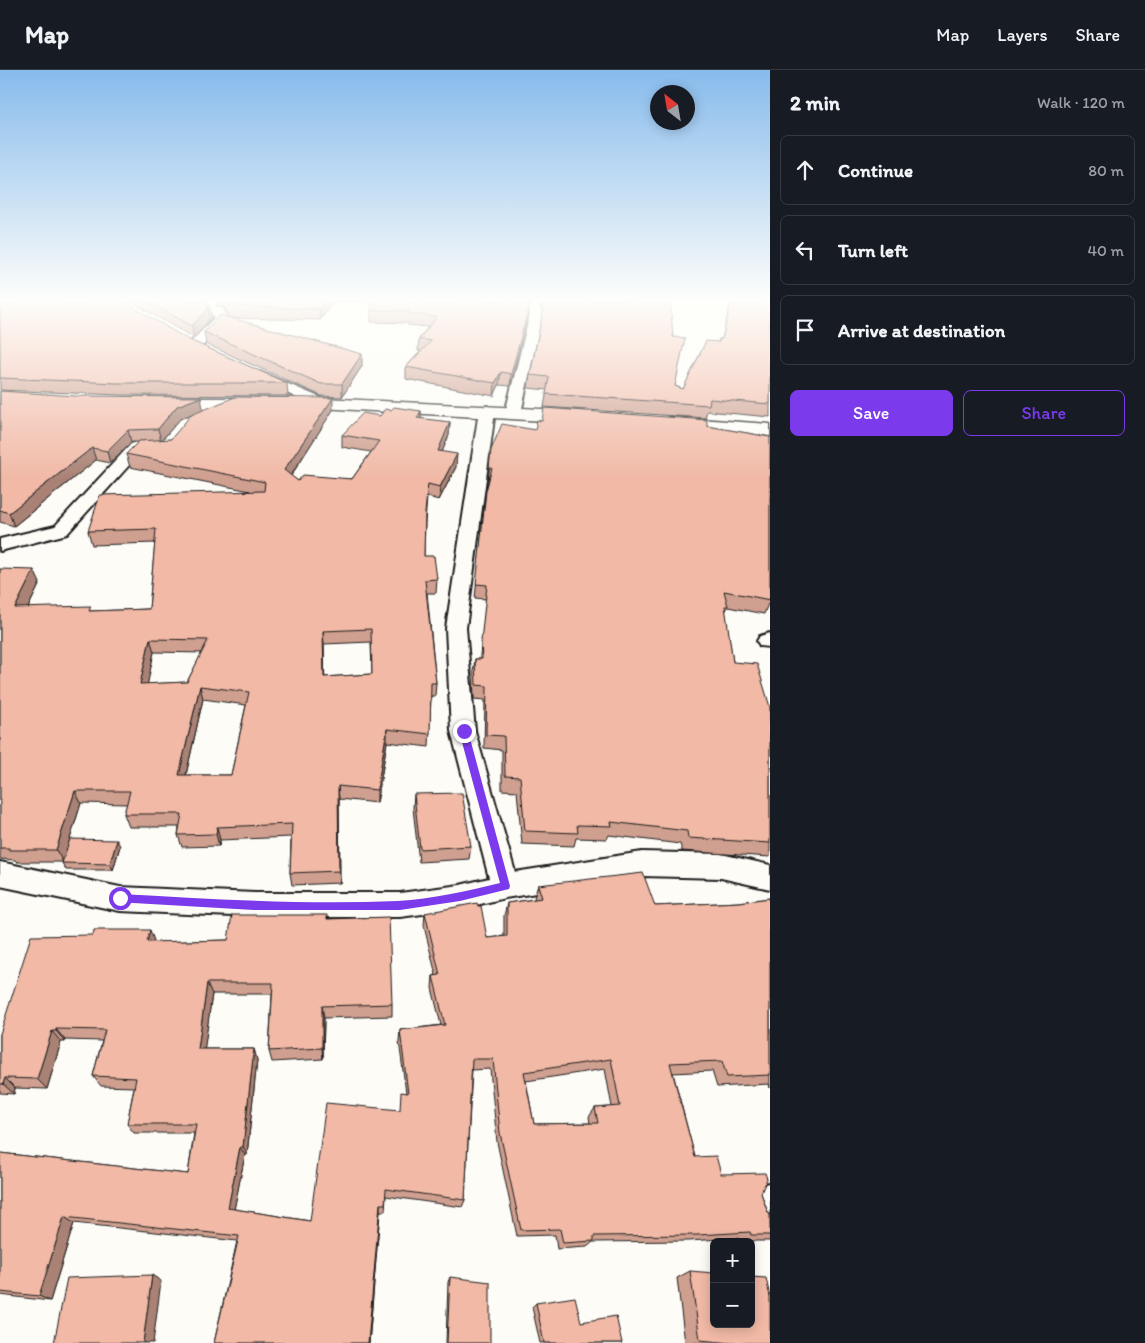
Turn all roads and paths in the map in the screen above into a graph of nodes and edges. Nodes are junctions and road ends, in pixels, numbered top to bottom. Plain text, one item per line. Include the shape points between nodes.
1 (525, 359) edge
2 (249, 371) edge
3 (150, 403) edge
4 (234, 403) junction
5 (321, 403) junction
6 (487, 411) junction
7 (513, 413) junction
8 (602, 418) edge
9 (194, 419) edge
10 (652, 422) edge
11 (770, 430) edge
12 (172, 441) edge
13 (0, 545) edge
14 (0, 874) edge
15 (770, 877) edge
16 (505, 886) junction

1 - 7 street
2 - 5 street
3 - 4 street
4 - 5 street
4 - 9 street
5 - 6 street
6 - 7 street
6 - 16 street via 456,628 464,731
7 - 8 street
10 - 11 street
12 - 13 street via 166,448 137,447 61,530
14 - 16 street via 120,898 254,906 400,905 460,897
15 - 16 street via 721,866 642,864

